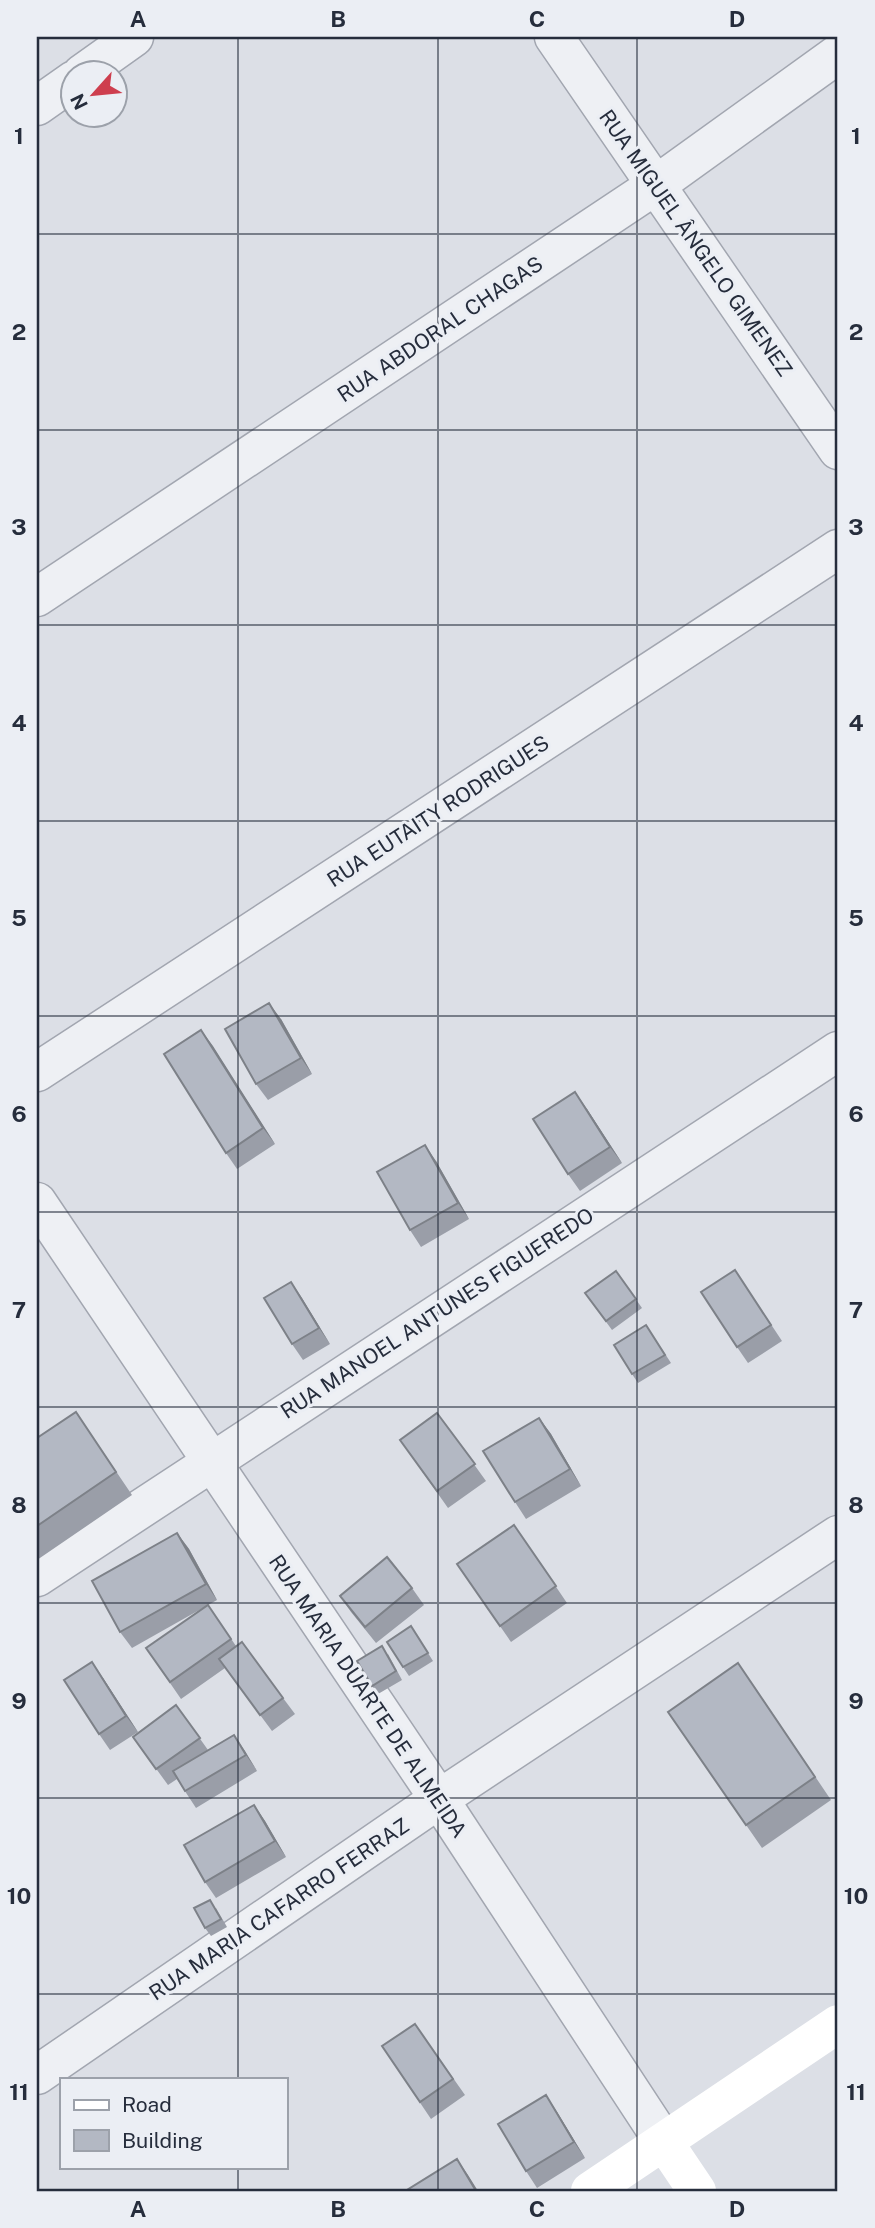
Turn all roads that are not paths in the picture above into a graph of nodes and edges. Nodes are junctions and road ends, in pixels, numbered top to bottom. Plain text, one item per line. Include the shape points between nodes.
1 (134, 37) edge
2 (554, 37) edge
3 (838, 54) edge
4 (102, 60) edge
5 (60, 90) edge
6 (37, 106) edge
7 (656, 185) junction
8 (838, 450) edge
9 (838, 549) edge
10 (37, 597) edge
11 (838, 1051) edge
12 (37, 1072) edge
13 (37, 1202) edge
14 (210, 1462) junction
15 (838, 1535) edge
16 (37, 1577) edge
17 (439, 1799) junction
18 (838, 2024) edge
19 (37, 2075) edge
20 (663, 2142) junction
21 (590, 2191) edge
22 (697, 2191) edge

1 - 4 street
2 - 7 street, RUA MIGUEL ÂNGELO GIMENEZ
3 - 7 street, RUA ABDORAL CHAGAS
5 - 6 street
7 - 8 street, RUA MIGUEL ÂNGELO GIMENEZ
7 - 10 street, RUA ABDORAL CHAGAS
9 - 12 street, RUA EUTAITY RODRIGUES
11 - 14 street, RUA MANOEL ANTUNES FIGUEREDO
13 - 14 street, RUA MARIA DUARTE DE ALMEIDA
14 - 16 street, RUA MANOEL ANTUNES FIGUEREDO
14 - 17 street, RUA MARIA DUARTE DE ALMEIDA
15 - 17 street, RUA MARIA CAFARRO FERRAZ
17 - 19 street, RUA MARIA CAFARRO FERRAZ
17 - 20 street, RUA MARIA DUARTE DE ALMEIDA
18 - 20 street
20 - 21 street
20 - 22 street, RUA MARIA DUARTE DE ALMEIDA

